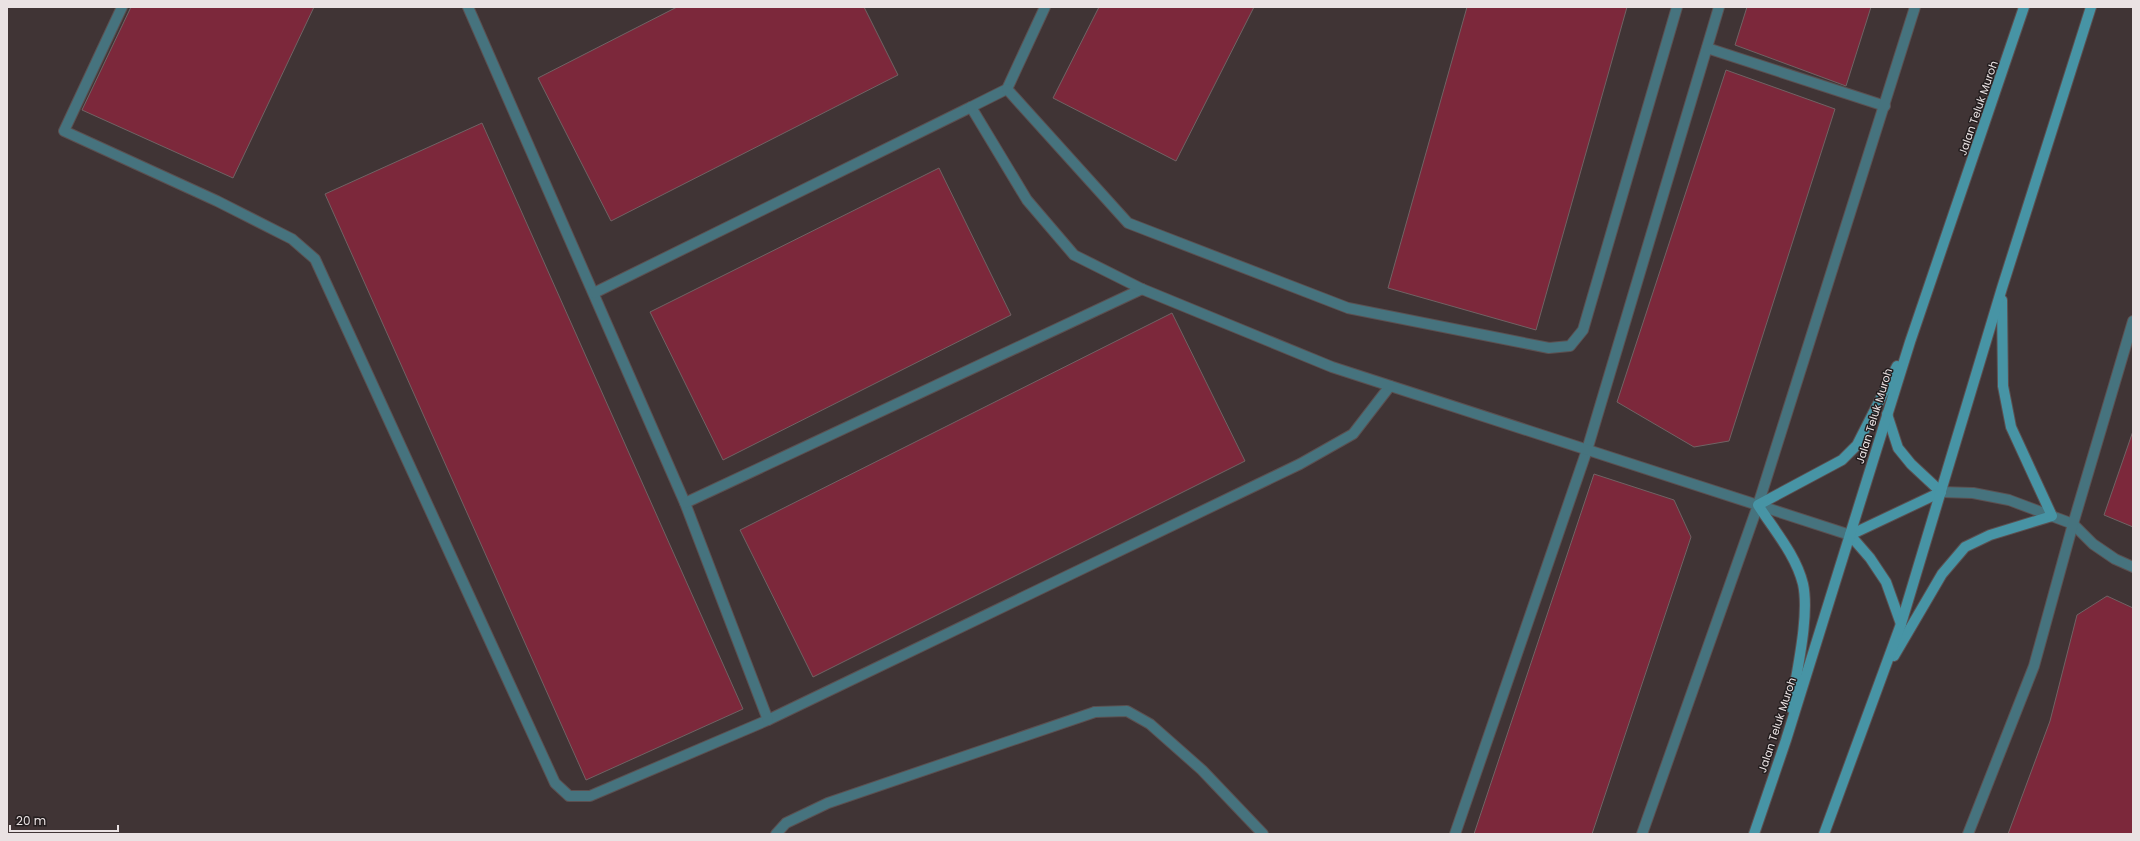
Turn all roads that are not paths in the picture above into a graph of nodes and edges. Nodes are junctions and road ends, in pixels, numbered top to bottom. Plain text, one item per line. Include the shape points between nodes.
1 (122, 7) edge
2 (468, 7) edge
3 (1046, 7) edge
4 (1676, 7) edge
5 (1719, 7) edge
6 (1915, 7) edge
7 (2024, 7) edge
8 (2091, 7) edge
9 (1707, 48) junction
10 (1007, 89) junction
11 (1885, 106) junction
12 (971, 107) junction
13 (2002, 288) junction
14 (1142, 289) junction
15 (594, 293) junction
16 (2133, 321) edge
17 (1910, 342) junction
18 (1390, 386) junction
19 (1887, 414) junction
20 (1587, 450) junction
21 (1941, 492) junction
22 (685, 503) junction
23 (1758, 505) junction
24 (2052, 516) junction
25 (2073, 524) junction
26 (1850, 535) junction
27 (2133, 567) edge
28 (1901, 624) junction
29 (1883, 676) junction
30 (768, 720) junction
31 (1786, 740) junction
32 (776, 834) edge
33 (1263, 834) edge
34 (1455, 834) edge
35 (1642, 834) edge
36 (1754, 834) edge
37 (1824, 834) edge
38 (1968, 834) edge

1 - 30 street via 64,131 292,238 315,259 555,783 569,796 590,796
2 - 15 street
3 - 10 street
4 - 10 street via 1583,330 1570,346 1550,348 1348,308 1128,223
5 - 9 street
6 - 11 street
7 - 17 main road, Jalan Teluk Muroh
8 - 13 main road
9 - 11 street
9 - 20 street
10 - 12 street
11 - 23 street
12 - 14 street via 1027,200 1074,255
12 - 15 street
13 - 21 main road
13 - 24 main road via 2003,386 2011,427
14 - 18 street via 1332,367
14 - 22 street
15 - 22 street
16 - 25 street
17 - 19 main road, Jalan Teluk Muroh
17 - 23 main road via 1857,445 1842,460
18 - 20 street
18 - 30 street via 1353,434 1300,464
19 - 21 main road via 1898,448
19 - 26 main road, Jalan Teluk Muroh
20 - 23 street
20 - 34 street
21 - 24 street via 2009,500
21 - 26 main road
21 - 28 main road
22 - 30 street
23 - 26 street
23 - 31 main road via 1793,558 1803,584 1806,608
23 - 35 street
24 - 25 street
24 - 29 main road via 1990,535 1965,547 1942,574
25 - 27 street via 2115,559
25 - 38 street via 2034,666
26 - 28 main road via 1886,582
26 - 31 main road, Jalan Teluk Muroh
28 - 29 main road
29 - 37 main road
31 - 36 main road, Jalan Teluk Muroh
32 - 33 street via 786,823 828,803 1095,712 1126,711 1150,724 1202,770

